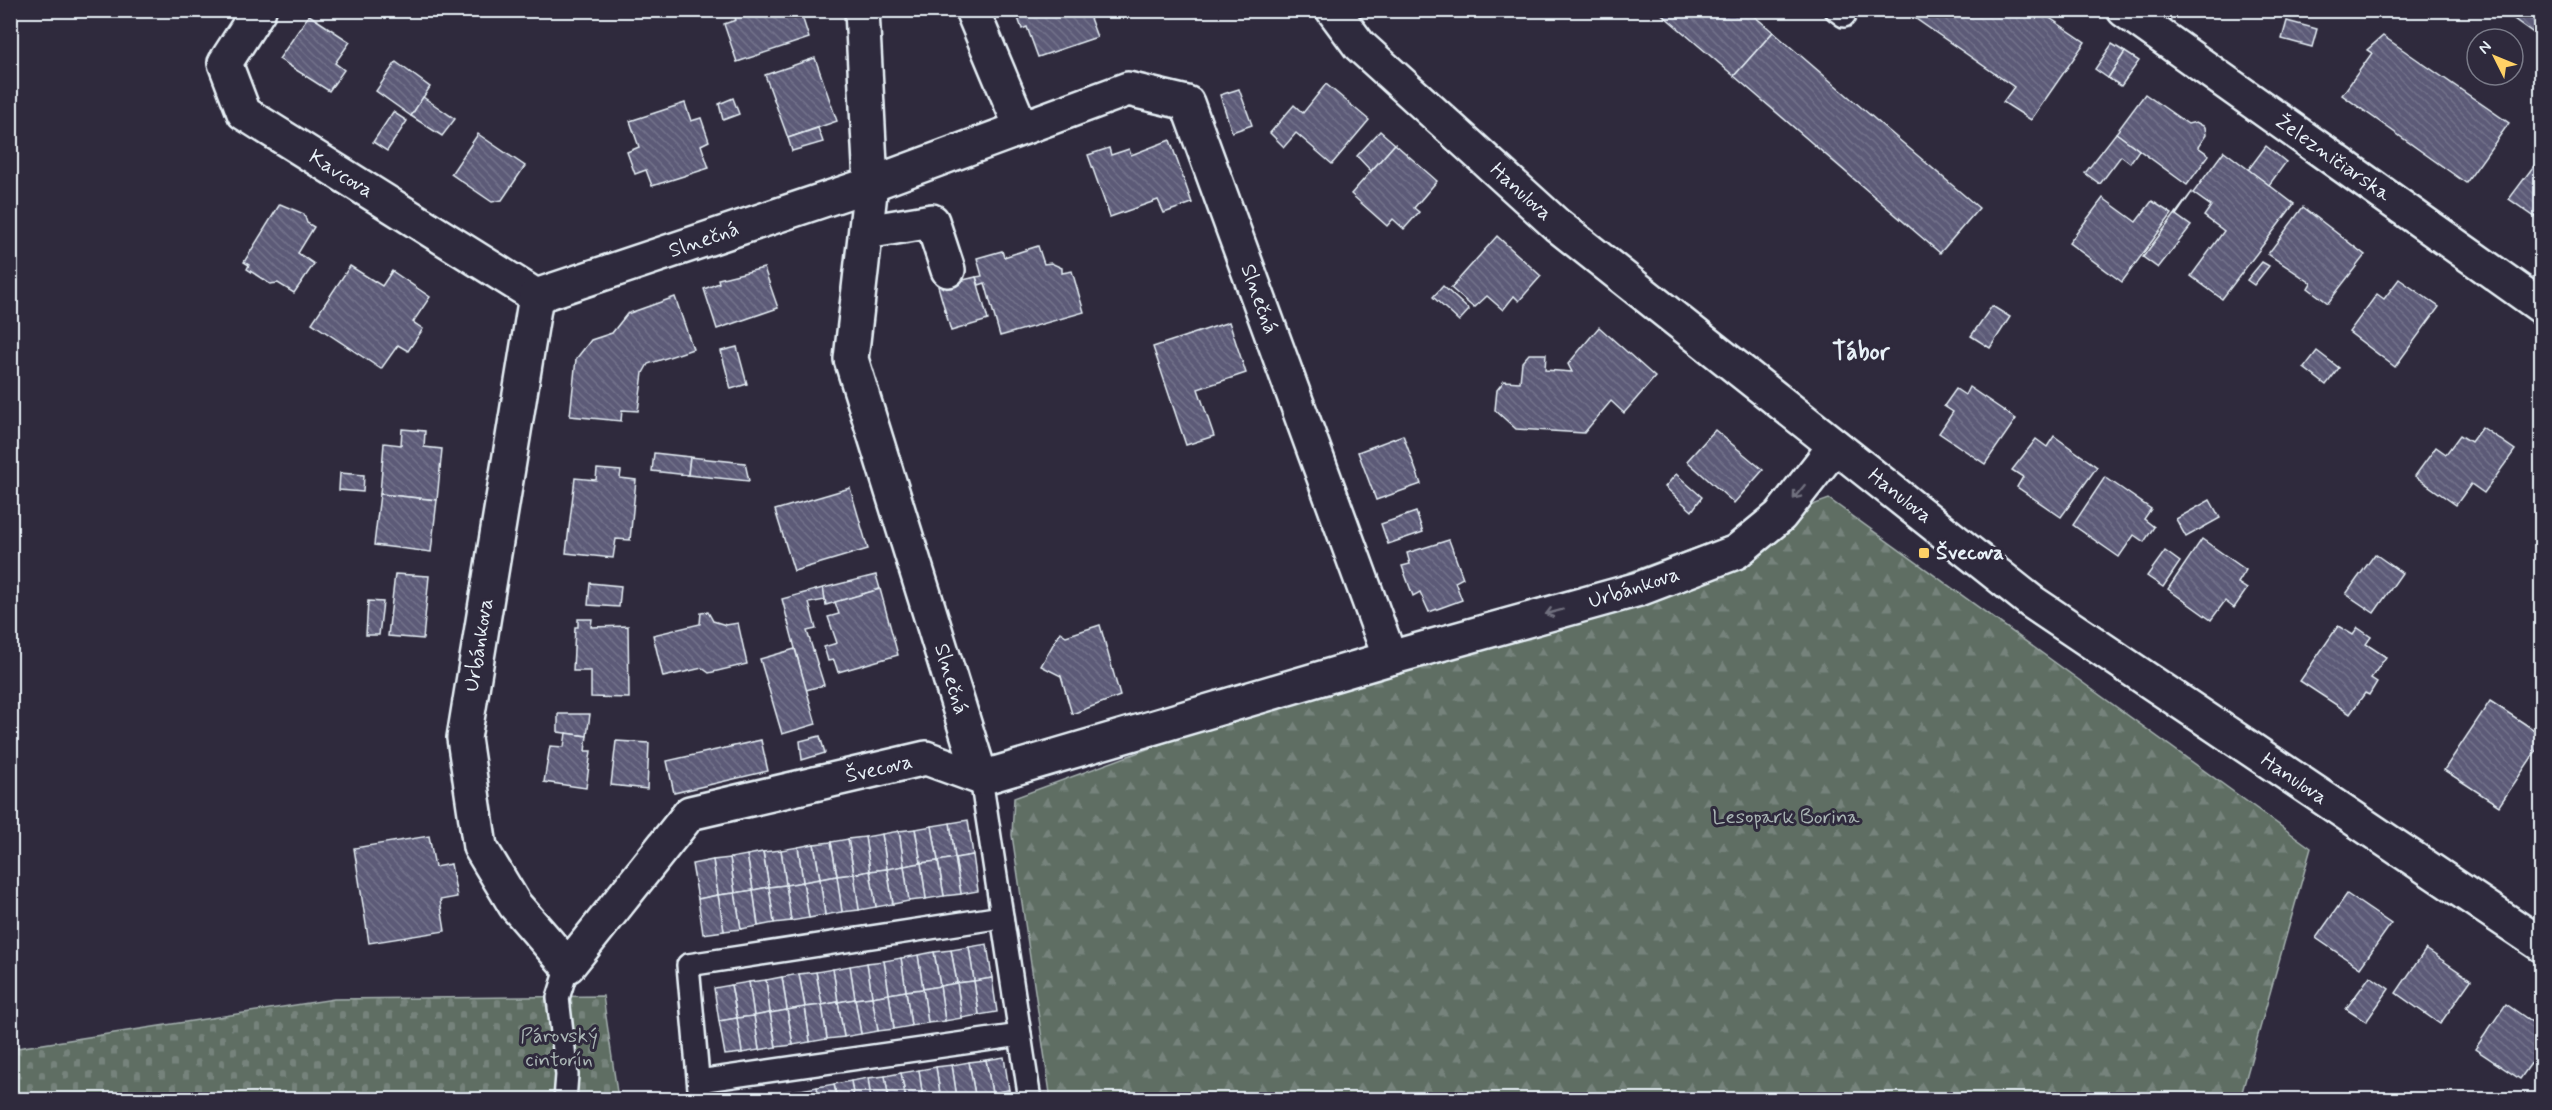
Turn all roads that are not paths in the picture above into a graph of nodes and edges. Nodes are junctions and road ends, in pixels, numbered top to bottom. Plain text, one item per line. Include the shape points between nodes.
1 (259, 10) edge
2 (862, 10) edge
3 (972, 10) edge
4 (1333, 10) edge
5 (1836, 10) edge
6 (1848, 10) edge
7 (2124, 10) edge
8 (1021, 127) junction
9 (871, 184) junction
10 (866, 232) junction
11 (948, 270) dead end
12 (536, 296) junction
13 (2541, 307) edge
14 (1835, 446) junction
15 (1390, 658) junction
16 (981, 778) junction
17 (1002, 917) junction
18 (2541, 945) edge
19 (568, 966) junction
20 (1020, 1035) junction
21 (700, 1090) edge
22 (565, 1100) edge
23 (1030, 1100) edge

1 - 12 street, Kavcova via 225,63 244,113
2 - 9 street, Slnečná
3 - 8 street
4 - 14 street, Hanulova via 1359,45 1557,225
5 - 6 lane via 1844,16
7 - 13 street, Železničiarska
8 - 9 street, Slnečná
8 - 15 street, Slnečná via 1128,89 1187,104
9 - 10 street, Slnečná
9 - 12 street, Slnečná
10 - 11 street via 932,221
10 - 16 street, Slnečná via 852,359
12 - 19 street, Urbánkova via 464,738 480,847 515,905
14 -> 15 street, Urbánkova via 1780,516 1736,552 1640,589
14 - 18 street, Hanulova via 2032,602
15 - 16 street
16 - 17 lane
16 - 19 street, Švecova via 926,758 690,813
17 - 20 lane
17 - 21 lane via 688,965
19 - 22 lane via 558,998 567,1075
20 - 21 lane
20 - 23 lane

